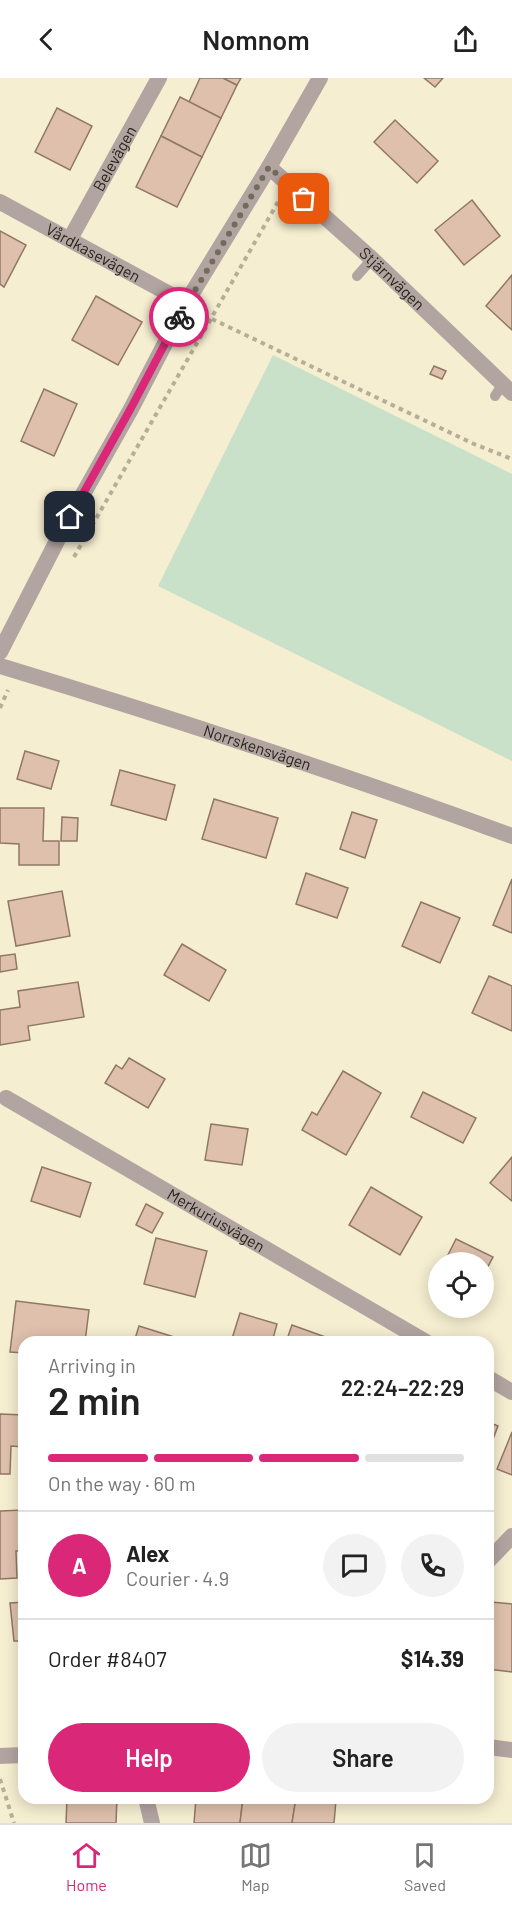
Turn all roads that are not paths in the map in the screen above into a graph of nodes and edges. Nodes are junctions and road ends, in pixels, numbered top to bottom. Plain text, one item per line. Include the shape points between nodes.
1 (159, 78) edge
2 (320, 78) edge
3 (269, 167) junction
4 (0, 202) edge
5 (70, 239) junction
6 (372, 259) junction
7 (357, 276) dead end
8 (186, 303) junction
9 (503, 391) edge
10 (0, 652) edge
11 (0, 666) edge
12 (512, 836) edge
13 (6, 1098) dead end
14 (416, 1336) edge
15 (494, 1382) edge
16 (512, 1392) edge
17 (512, 1536) edge
18 (494, 1555) edge
19 (494, 1748) edge
20 (512, 1750) edge
21 (18, 1755) edge
22 (0, 1756) edge
23 (147, 1804) edge
24 (152, 1823) edge

1 - 5 street, Belevägen
2 - 3 street
3 - 6 street, Stjärnvägen
3 - 8 street
4 - 5 street, Vårdkasevägen
5 - 8 street, Vårdkasevägen
6 - 7 lane
6 - 9 street, Stjärnvägen
8 - 10 street
11 - 12 street, Norrskensvägen via 181,722
13 - 14 street, Merkuriusvägen
15 - 16 street
17 - 18 street
19 - 20 street
21 - 22 street
23 - 24 street

